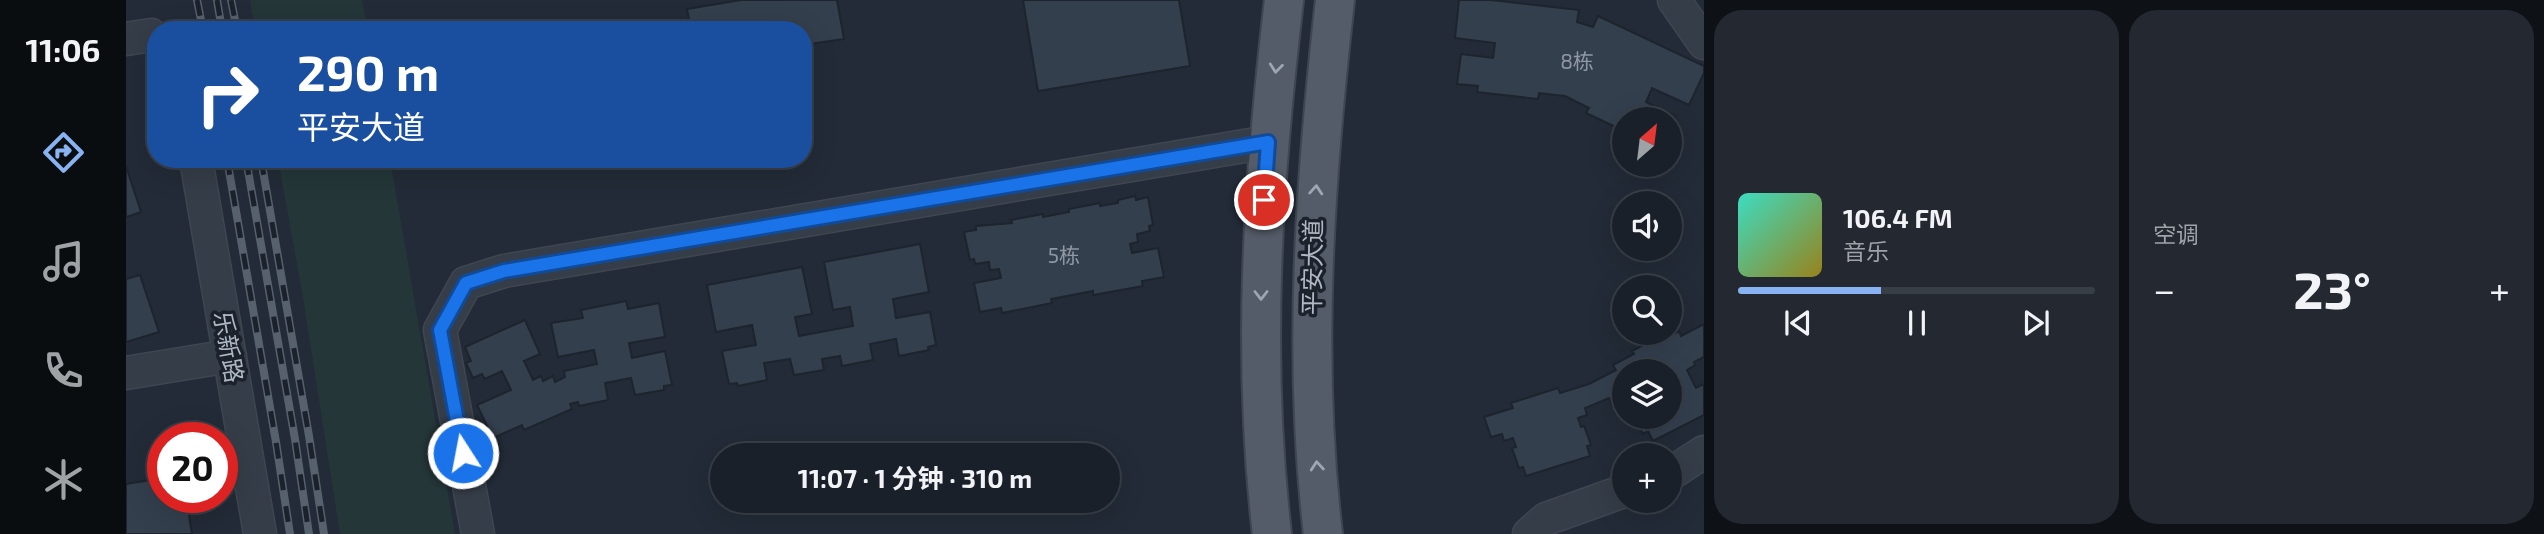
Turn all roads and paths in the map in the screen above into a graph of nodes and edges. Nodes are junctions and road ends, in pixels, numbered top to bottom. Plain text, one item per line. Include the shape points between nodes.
1 (1284, 0) edge
2 (1335, 0) edge
3 (1674, 0) edge
4 (147, 36) edge
5 (126, 39) edge
6 (1704, 43) edge
7 (1268, 142) junction
8 (198, 168) edge
9 (230, 356) junction
10 (126, 373) edge
11 (1704, 452) edge
12 (1682, 466) edge
13 (1612, 495) edge
14 (260, 534) edge
15 (478, 534) edge
16 (1272, 534) edge
17 (1323, 534) edge
18 (1529, 534) edge

1 -> 7 main road, 平安大道
17 -> 2 main road, 平安大道 via 1315,438 1312,281 1321,124
3 - 6 lane
4 - 5 lane
7 - 15 lane via 517,269 466,283 440,330
7 -> 16 main road, 平安大道 via 1261,360
8 - 9 lane, 乐新路
9 - 10 lane
9 - 14 lane, 乐新路
11 - 12 lane
13 - 18 lane via 1546,519

